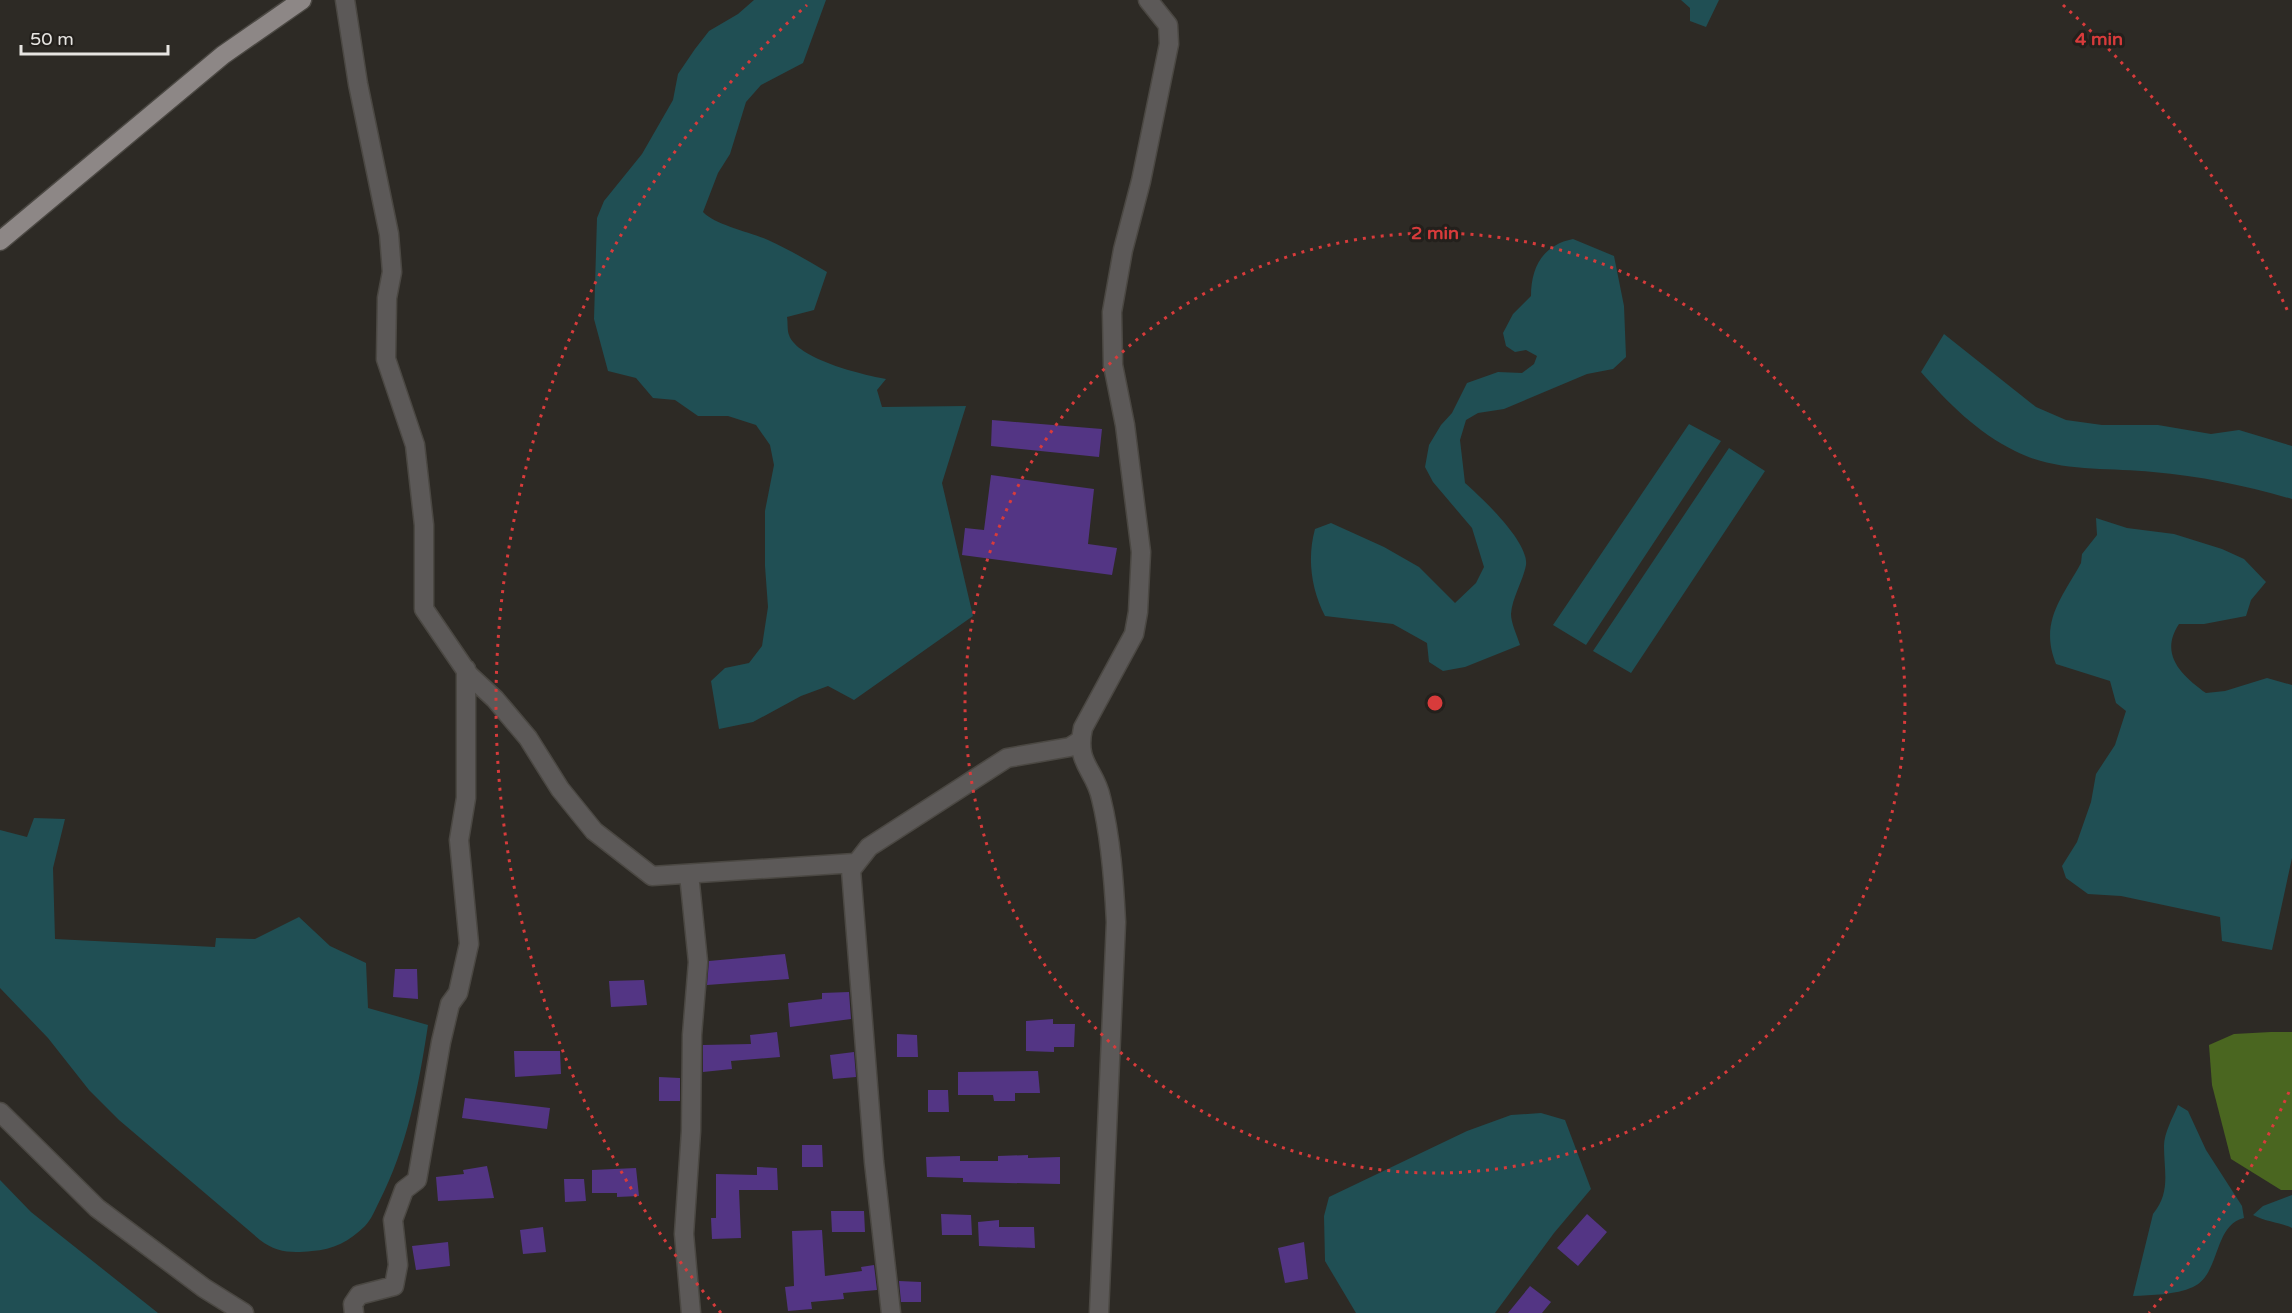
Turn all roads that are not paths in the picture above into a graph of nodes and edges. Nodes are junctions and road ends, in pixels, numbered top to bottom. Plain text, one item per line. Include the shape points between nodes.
1 (302, 0) edge
2 (345, 0) edge
3 (1148, 0) edge
4 (0, 240) edge
5 (466, 669) junction
6 (1081, 740) junction
7 (855, 863) junction
8 (689, 874) junction
9 (0, 1112) edge
10 (244, 1313) edge
11 (354, 1313) edge
12 (691, 1313) edge
13 (891, 1313) edge
14 (1099, 1313) edge

1 - 4 main road via 223,56
2 - 5 street via 389,234 392,272 387,298 386,359 415,445 424,525 424,609
3 - 6 street via 1168,24 1169,44 1113,312 1113,365 1141,552 1138,612 1134,634 1083,728
5 - 8 street via 528,738 560,789 594,831 652,876
5 - 11 street via 466,798 459,840 469,944 458,993 450,1004 443,1033 417,1180 405,1190 393,1220 398,1265 394,1286 359,1295 353,1304
6 - 7 street via 1070,747 1006,758 869,847
6 - 14 street via 1084,764 1101,795 1116,922
7 - 8 street
7 - 13 street via 850,878
8 - 12 street via 698,962 684,1234
9 - 10 street via 97,1208 195,1282

